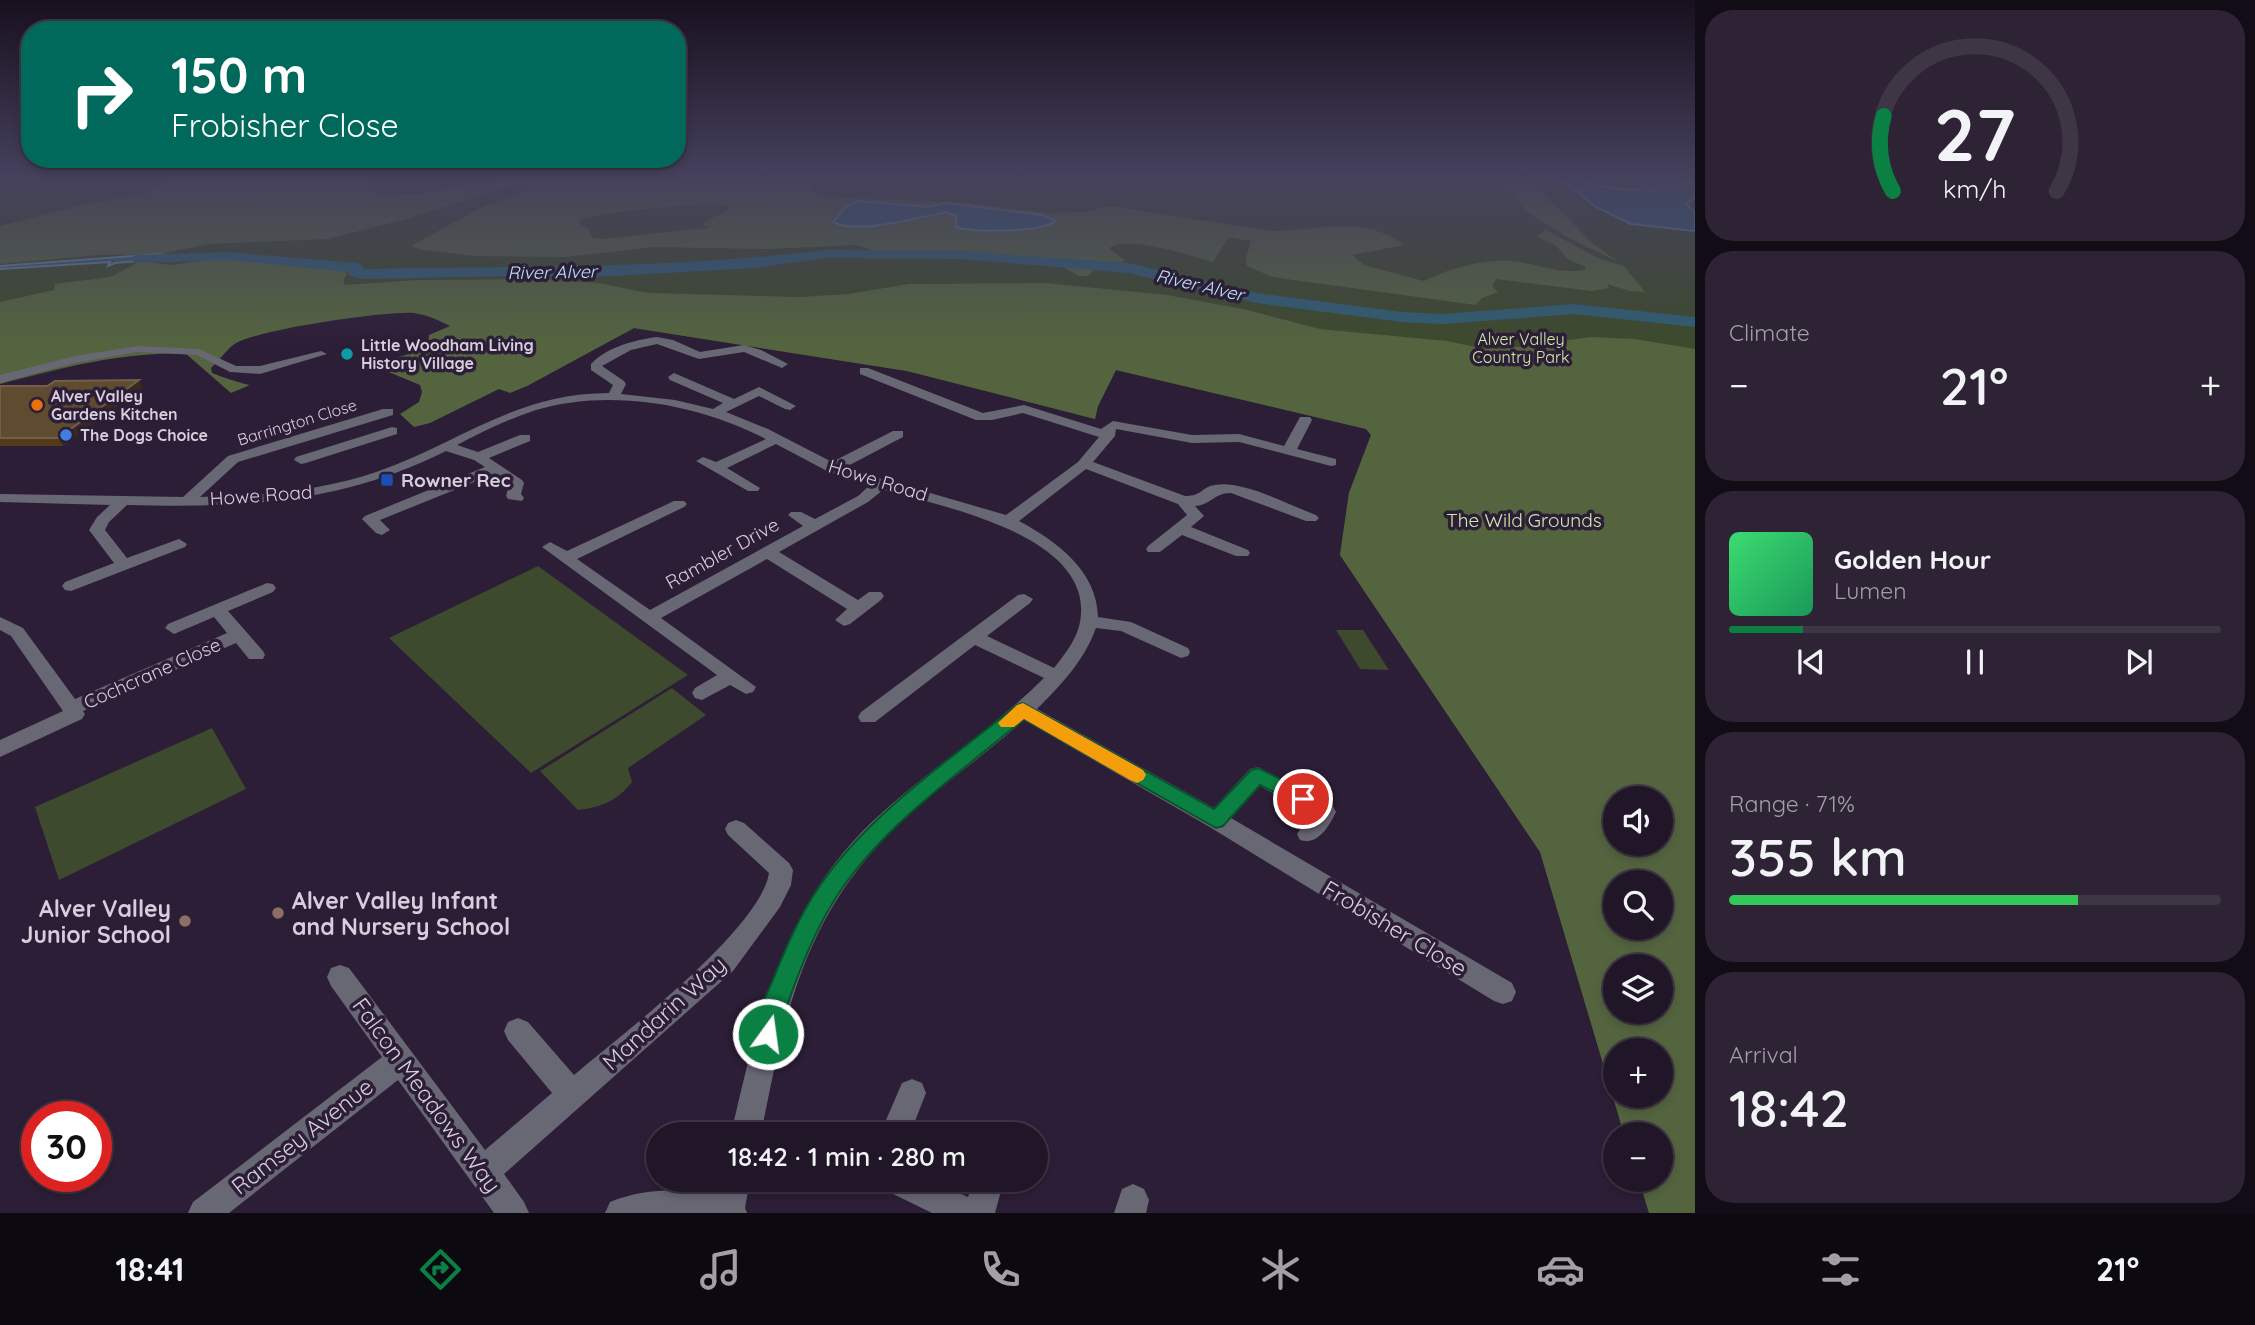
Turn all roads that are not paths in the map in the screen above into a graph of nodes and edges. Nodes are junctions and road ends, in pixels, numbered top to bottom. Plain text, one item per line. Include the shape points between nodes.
1 (321, 354) dead end
2 (782, 364) dead end
3 (864, 371) dead end
4 (674, 377) dead end
5 (0, 379) edge
6 (613, 398) junction
7 (733, 403) junction
8 (790, 406) dead end
9 (388, 412) dead end
10 (714, 413) junction
11 (1305, 421) dead end
12 (343, 427) junction
13 (392, 431) dead end
14 (898, 433) dead end
15 (1108, 436) junction
16 (525, 438) dead end
17 (777, 439) junction
18 (361, 441) junction
19 (448, 447) junction
20 (1289, 450) junction
21 (479, 457) junction
22 (301, 460) dead end
23 (1331, 462) dead end
24 (1085, 464) junction
25 (495, 468) junction
26 (832, 468) junction
27 (880, 485) junction
28 (753, 488) dead end
29 (0, 498) edge
30 (517, 498) dead end
31 (189, 499) junction
32 (124, 500) junction
33 (1183, 501) junction
34 (679, 504) dead end
35 (630, 508) dead end
36 (796, 516) dead end
37 (1311, 518) dead end
38 (648, 519) junction
39 (370, 520) dead end
40 (1008, 521) junction
41 (815, 526) junction
42 (1182, 529) junction
43 (179, 544) dead end
44 (550, 547) dead end
45 (1154, 549) dead end
46 (768, 553) junction
47 (1242, 553) dead end
48 (566, 558) junction
49 (124, 565) junction
50 (71, 586) dead end
51 (267, 588) dead end
52 (875, 596) dead end
53 (1024, 599) dead end
54 (858, 607) junction
55 (217, 610) junction
56 (650, 617) junction
57 (844, 620) dead end
58 (1090, 622) junction
59 (0, 623) edge
60 (174, 628) dead end
61 (238, 635) junction
62 (973, 637) junction
63 (1181, 652) dead end
64 (256, 655) dead end
65 (1058, 677) junction
66 (702, 693) dead end
67 (71, 708) junction
68 (1023, 710) junction
69 (868, 717) dead end
70 (0, 749) edge
71 (1216, 820) junction
72 (736, 829) dead end
73 (1308, 834) dead end
74 (340, 977) dead end
75 (1503, 992) dead end
76 (518, 1031) dead end
77 (401, 1060) junction
78 (912, 1093) dead end
79 (572, 1095) junction
80 (749, 1122) edge
81 (900, 1122) edge
82 (483, 1172) junction
83 (733, 1192) edge
84 (923, 1192) edge
85 (985, 1192) edge
86 (730, 1212) edge
87 (204, 1213) edge
88 (513, 1213) edge
89 (621, 1213) edge
90 (966, 1213) edge
91 (979, 1213) edge

1 - 5 street via 260,369 234,369 199,352 138,349 75,359
2 - 6 street via 742,348 705,356 658,340 597,363 595,367 620,384
3 - 15 street via 981,416 997,418 1024,409
4 - 7 street
6 - 10 street, Howe Road
6 - 19 street, Howe Road via 572,398 531,406
7 - 8 street via 759,391
7 - 10 street
9 - 12 street, Barrington Close
10 - 17 street, Howe Road
11 - 20 street
12 - 18 street
12 - 31 street, Barrington Close via 233,459
13 - 18 street
14 - 26 street
15 - 20 street via 1113,425 1192,439 1239,438
15 - 24 street
16 - 21 street
17 - 26 street, Howe Road
17 - 28 street via 709,465
18 - 22 street
19 - 21 street
19 - 31 street, Howe Road via 380,475 321,491 266,498
20 - 23 street
21 - 25 street
24 - 33 street
24 - 40 street
25 - 30 street via 517,483 513,496
25 - 39 street
26 - 27 street, Howe Road
27 - 40 street, Howe Road
27 - 41 street, Rambler Drive
29 - 32 street, Howe Road
31 - 32 street, Howe Road
32 - 49 street via 97,530
33 - 37 street via 1200,501 1215,489 1233,489
33 - 42 street via 1196,516
34 - 38 street
35 - 38 street
36 - 41 street, Rambler Drive
38 - 48 street
40 - 58 street, Howe Road via 1068,563 1081,583
41 - 46 street, Rambler Drive
42 - 45 street
42 - 47 street
43 - 49 street
44 - 48 street
46 - 54 street
46 - 56 street, Rambler Drive
48 - 56 street
49 - 50 street
51 - 55 street, Cochcrane Close
52 - 54 street
53 - 62 street
54 - 57 street
55 - 60 street, Cochcrane Close
55 - 61 street, Cochcrane Close
56 - 66 street via 738,681
58 - 63 street via 1125,626
58 - 65 street via 1078,650
59 - 67 street via 17,632
61 - 64 street, Cochcrane Close
61 - 67 street, Cochcrane Close
62 - 65 street
62 - 69 street
65 - 68 street
67 - 70 street, Cochcrane Close via 75,714
68 - 71 street
68 - 80 street via 881,828 825,897 789,967 774,1009
71 - 73 street via 1258,775 1325,812
71 - 75 street, Frobisher Close
72 - 79 street, Mandarin Way via 781,870 771,900 724,963
74 - 77 street, Falcon Meadows Way
76 - 79 street
77 - 82 street, Falcon Meadows Way
77 - 87 street, Ramsey Avenue
78 - 81 street
79 - 82 street, Mandarin Way
82 - 88 street, Falcon Meadows Way
83 - 86 street
84 - 90 street
85 - 91 street
86 - 89 street via 684,1205

